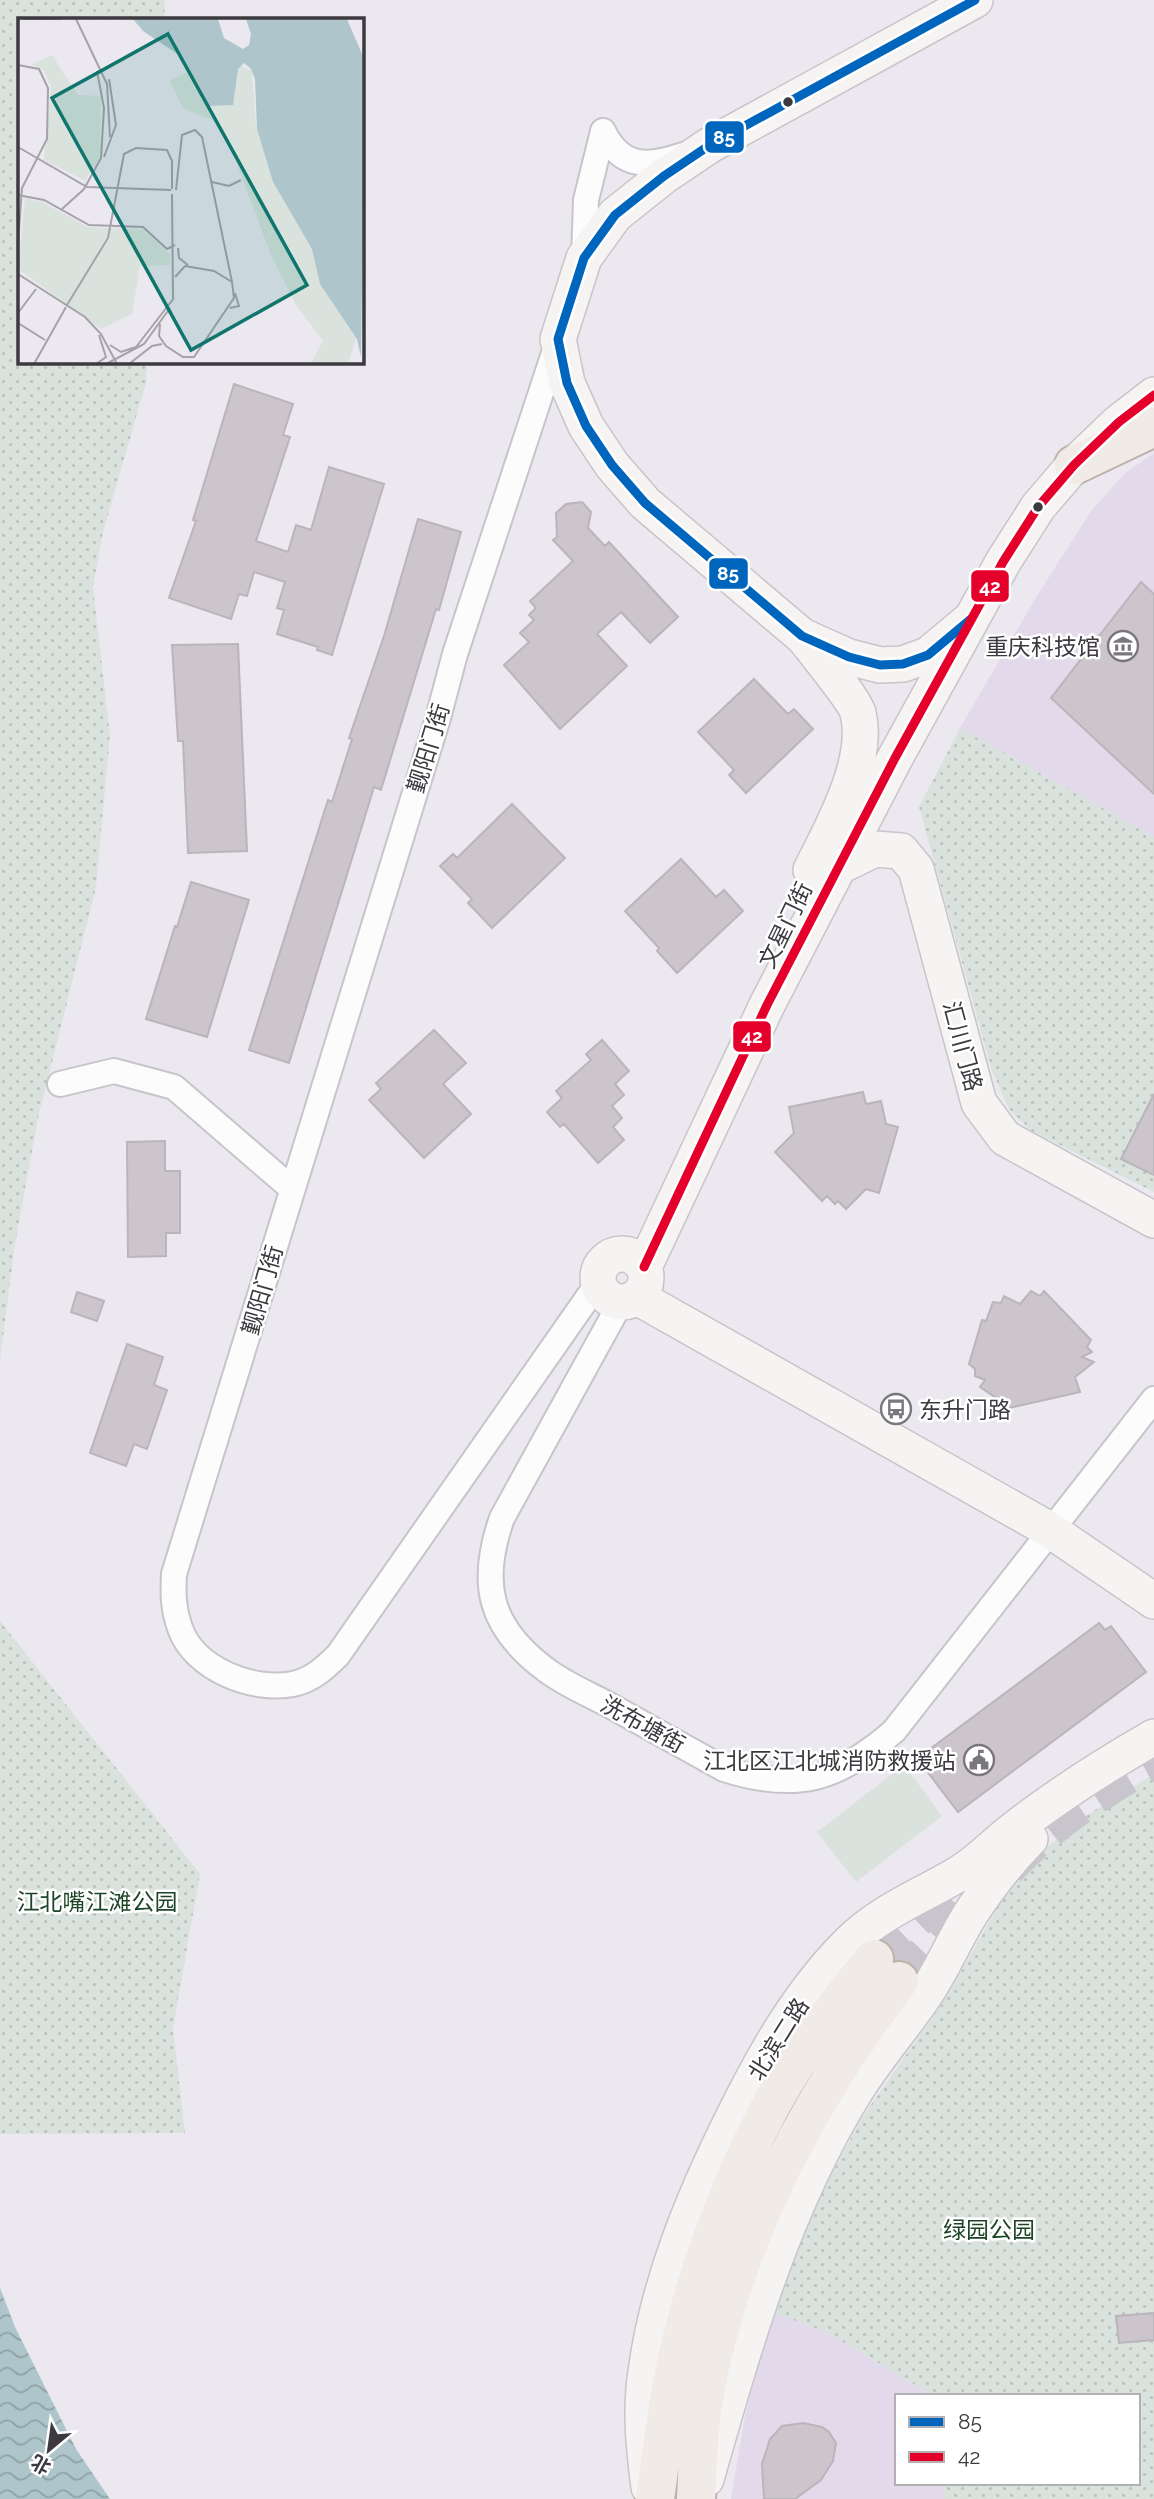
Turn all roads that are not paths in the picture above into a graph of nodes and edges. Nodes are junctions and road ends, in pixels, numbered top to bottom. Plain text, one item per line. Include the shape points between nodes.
1 (975, 0) edge
2 (710, 145) junction
3 (584, 258) junction
4 (558, 339) junction
5 (1154, 395) edge
6 (1154, 427) edge
7 (1073, 465) junction
8 (971, 619) junction
9 (802, 636) junction
10 (838, 867) junction
11 (60, 1084) dead end
12 (291, 1188) junction
13 (1154, 1220) edge
14 (628, 1281) junction
15 (522, 1393) junction
16 (1154, 1399) edge
17 (523, 1478) junction
18 (1058, 1521) junction
19 (1154, 1576) edge
20 (1154, 1601) edge
21 (1154, 1737) edge
22 (1154, 1755) edge
23 (887, 1912) junction
24 (947, 1959) junction
25 (653, 2499) edge
26 (698, 2499) edge

1 - 2 street
2 - 3 street via 615,215
2 - 3 street via 662,162 642,163 611,148 603,131 586,200
3 - 4 street
4 - 9 street via 567,383 586,426 612,465 645,503
4 - 12 street, 觐阳门街 via 455,654
5 - 7 street, 文星门街
6 - 7 main road
7 - 8 street, 文星门街 via 1038,507
8 - 9 street via 928,655 903,664 880,665 849,657
8 - 10 street, 文星门街
9 - 14 street, 文星门街 via 858,711 860,746 850,784
10 - 13 street, 汇川门路 via 875,849 901,851 916,869 979,1103 987,1118 1005,1138
10 - 14 street, 文星门街
11 - 12 street via 114,1071 174,1087
12 - 15 street, 觐阳门街 via 174,1574 173,1602 181,1630 198,1658 264,1687 295,1684 320,1672 338,1654
14 - 15 street, 觐阳门街
14 - 17 street, 洗布塘街
14 - 18 street
15 - 17 street via 542,1386 551,1394
16 - 18 street, 洗布塘街
17 - 18 street, 洗布塘街 via 492,1545 489,1581 499,1618 518,1646 546,1671 724,1769 754,1779 814,1778 842,1769 870,1752 894,1731
18 - 19 street
18 - 20 street
21 - 23 street, 北滨二路 via 1063,1793 962,1871
22 - 24 street, 北滨二路 via 1072,1805 1029,1839 988,1888
23 - 24 street via 919,1905 934,1911 947,1927
23 - 25 street, 北滨二路 via 850,1942 815,1980 781,2028 691,2209 654,2323 646,2373 642,2431
24 - 26 street, 北滨二路 via 856,2091 795,2207
25 - 26 main road, 北滨二路 via 673,2377 701,2274 744,2161 770,2107 839,2000 887,1970 866,2024 836,2068 783,2166 753,2233 707,2382 700,2424

